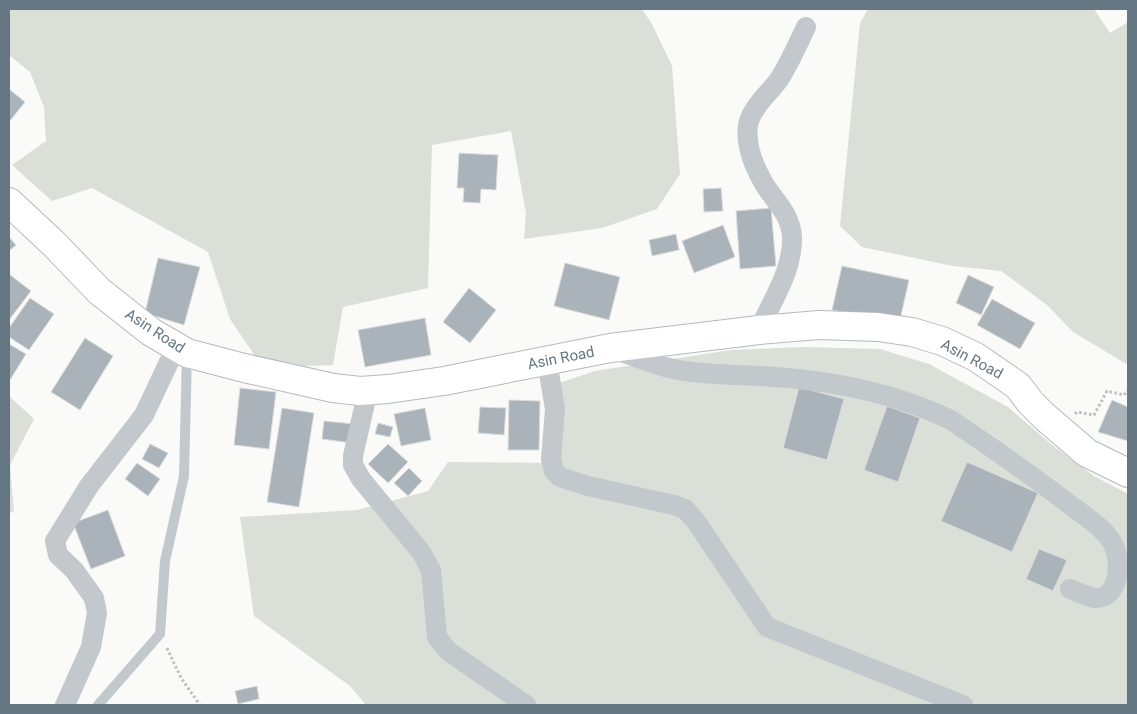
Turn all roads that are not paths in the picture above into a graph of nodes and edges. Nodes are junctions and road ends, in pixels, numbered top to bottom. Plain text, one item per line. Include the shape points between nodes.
1 (806, 27) dead end
2 (9, 202) edge
3 (759, 330) junction
4 (610, 348) junction
5 (182, 350) junction
6 (547, 361) junction
7 (368, 390) junction
8 (1128, 473) edge
9 (1070, 590) dead end
10 (65, 705) edge
11 (98, 705) edge
12 (526, 705) edge
13 (963, 705) edge

1 - 3 street via 793,56 779,80 756,108 748,127 749,148 756,168 784,212 792,236 785,275
2 - 5 main road, Asin Road via 99,291 151,332
3 - 4 main road, Asin Road
3 - 8 main road, Asin Road via 819,325 878,327 942,341 1004,374 1045,417 1087,453
4 - 6 main road, Asin Road
4 - 9 street via 666,367 854,388 932,411 951,420 1076,509 1112,543 1118,573 1114,587 1106,596 1095,598
5 - 7 main road, Asin Road via 301,382
5 - 10 street via 144,415 89,486 55,541 58,555 74,570 94,598 97,613 91,647
5 - 11 lane via 184,476 165,561 160,634
6 - 7 main road, Asin Road via 444,381
6 - 13 street via 555,409 551,459 554,471 560,477 685,509 767,627
7 - 12 street via 353,465 361,480 421,552 431,570 437,637 448,651

